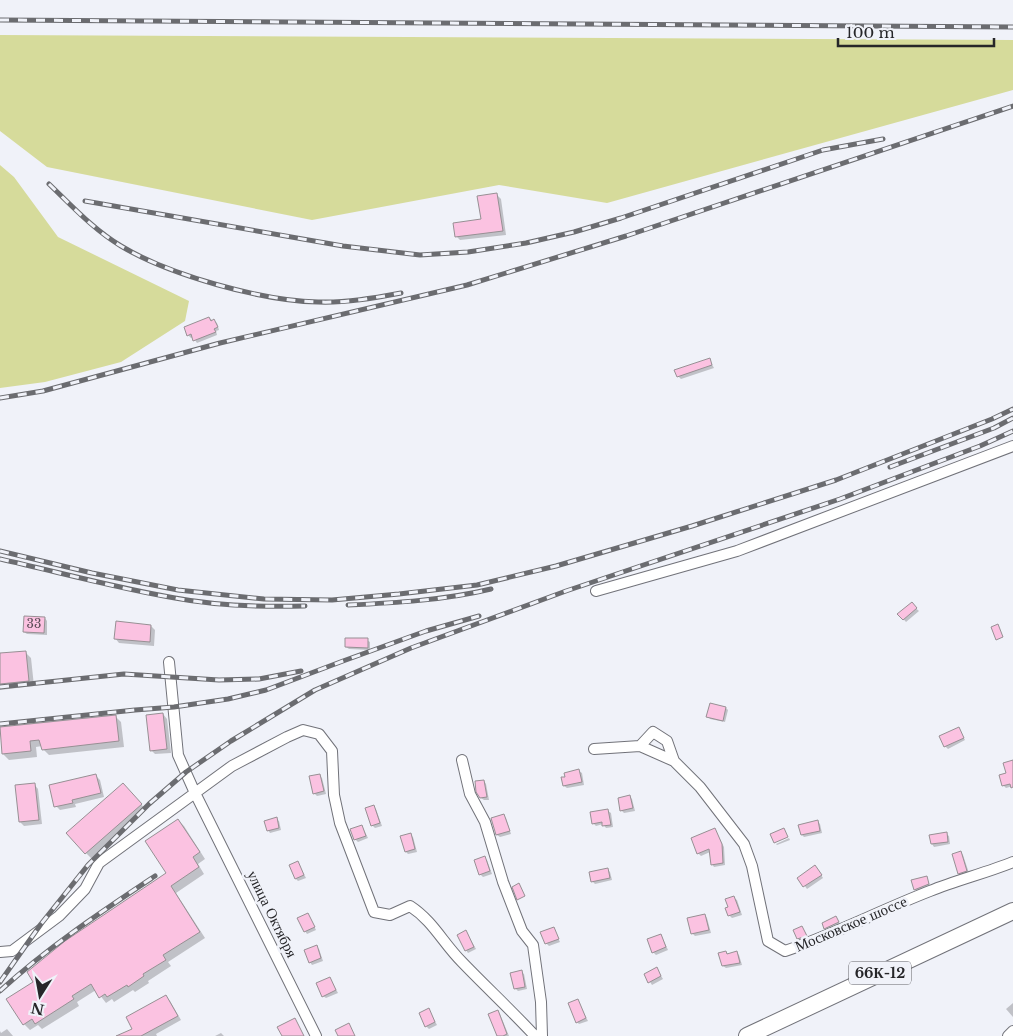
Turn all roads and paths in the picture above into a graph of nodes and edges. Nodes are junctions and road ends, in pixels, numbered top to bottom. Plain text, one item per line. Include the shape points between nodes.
1 (1013, 446) edge
2 (596, 591) dead end
3 (169, 662) dead end
4 (640, 746) junction
5 (594, 749) dead end
6 (462, 760) dead end
7 (674, 761) junction
8 (195, 792) junction
9 (1013, 862) edge
10 (1013, 911) edge
11 (0, 952) edge
12 (1013, 1032) edge
13 (316, 1036) edge
14 (535, 1036) edge
15 (542, 1036) edge
16 (747, 1036) edge
17 (1008, 1036) edge

1 - 2 street via 737,551
3 - 8 street, улица Октября via 178,755
4 - 5 street, Московское шоссе
4 - 7 street, Московское шоссе
4 - 7 street via 653,732 667,741
6 - 15 street via 470,794 485,822 503,882 522,931 533,945
7 - 9 street, Московское шоссе via 744,844 752,866 768,942 785,952 930,891
8 - 11 street via 100,863 85,889 59,916 12,951
8 - 13 street, улица Октября
8 - 14 street via 232,766 287,736 303,730 320,734 332,751 334,795 340,823 374,912 390,915 410,906 424,915 460,961
10 - 16 main road, 66К-12
12 - 17 street

